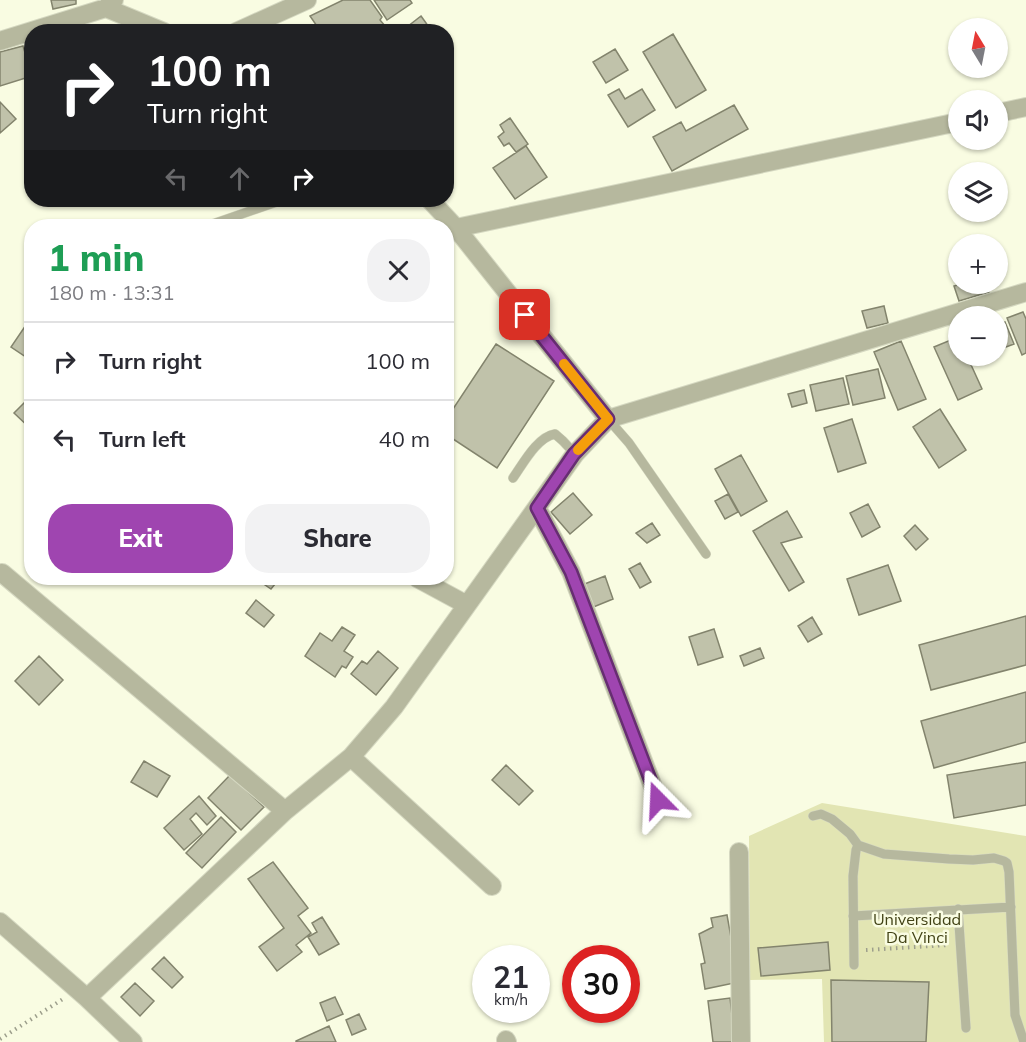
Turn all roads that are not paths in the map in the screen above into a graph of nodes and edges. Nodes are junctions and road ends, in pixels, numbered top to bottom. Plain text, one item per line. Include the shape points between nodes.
1 (307, 0) edge
2 (110, 4) edge
3 (51, 24) edge
4 (149, 24) edge
5 (254, 24) edge
6 (24, 33) edge
7 (0, 41) edge
8 (1026, 107) edge
9 (1008, 111) edge
10 (948, 124) edge
11 (262, 207) edge
12 (436, 207) edge
13 (227, 219) edge
14 (448, 219) edge
15 (456, 228) joint
16 (1026, 292) edge
17 (608, 419) junction
18 (574, 454) junction
19 (513, 478) dead end
20 (537, 508) junction
21 (706, 554) dead end
22 (2, 573) dead end
23 (430, 585) edge
24 (467, 604) junction
25 (351, 757) junction
26 (658, 800) dead end
27 (285, 811) junction
28 (813, 816) dead end
29 (858, 845) junction
30 (740, 852) dead end
31 (492, 886) dead end
32 (1011, 907) junction
33 (958, 909) junction
34 (853, 916) junction
35 (0, 922) edge
36 (854, 965) dead end
37 (83, 994) junction
38 (966, 1028) dead end
39 (133, 1042) edge
40 (741, 1042) edge
41 (1024, 1042) edge

1 - 5 street
2 - 3 street
2 - 4 street
6 - 7 street
8 - 9 street
10 - 15 street
11 - 13 lane
12 - 14 street
15 - 17 street
16 - 17 street
17 - 18 street
17 - 21 lane
18 - 19 lane via 555,434 548,435
18 - 20 street
20 - 24 street
20 - 26 street via 571,572
22 - 27 street
23 - 24 street
24 - 25 street via 394,707
25 - 27 street
25 - 31 street
27 - 37 street
28 - 29 lane via 821,814 832,819
29 - 32 lane via 884,854 1004,861 1009,872
29 - 34 lane
30 - 40 street
32 - 33 lane
32 - 41 lane via 1016,1015
33 - 34 lane
33 - 38 lane
34 - 36 lane
35 - 37 street
37 - 39 street

